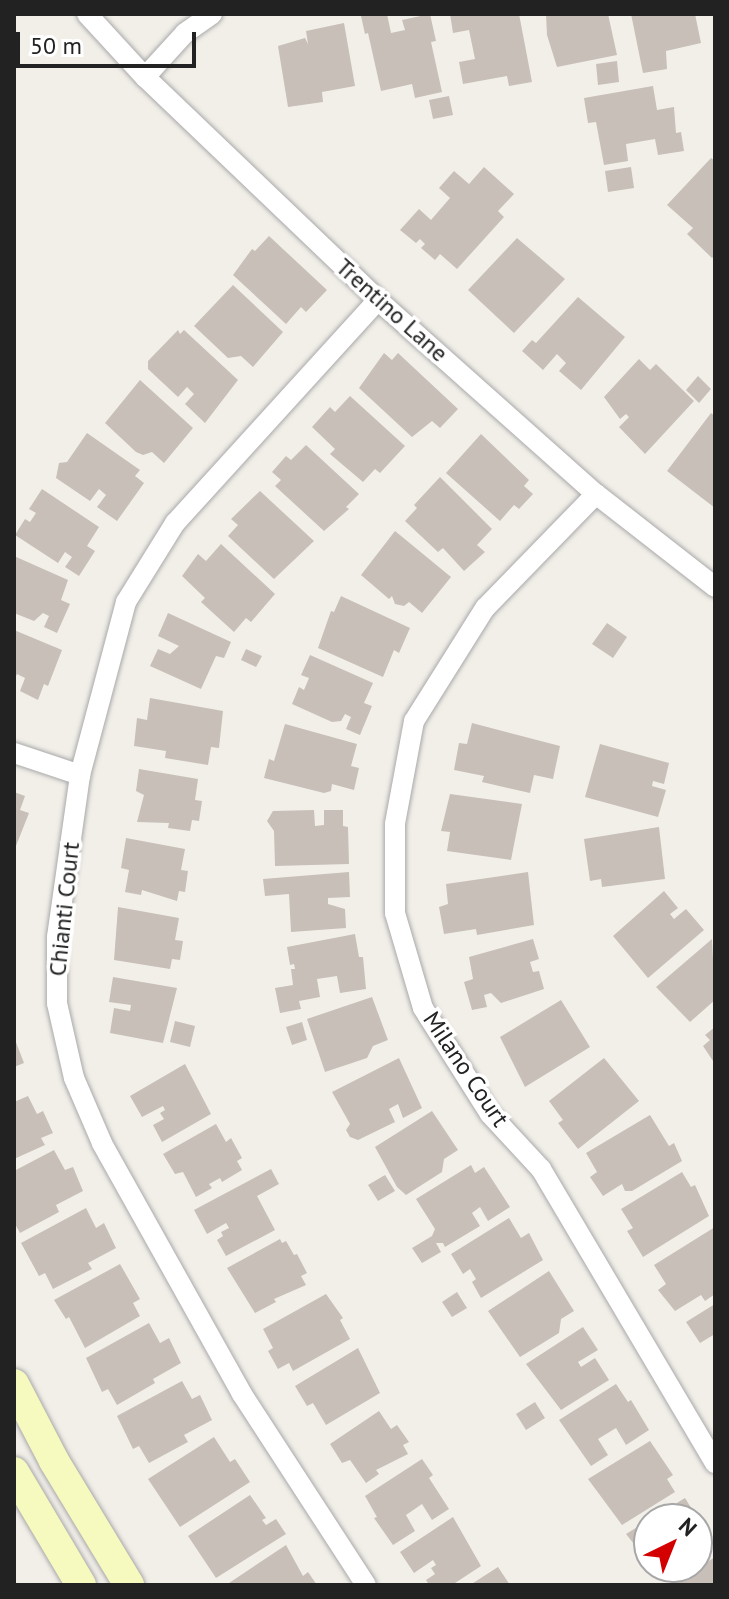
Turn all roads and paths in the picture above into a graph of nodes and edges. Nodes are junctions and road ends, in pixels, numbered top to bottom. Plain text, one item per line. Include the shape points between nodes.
1 (87, 14) edge
2 (212, 14) edge
3 (145, 77) junction
4 (378, 300) junction
5 (596, 494) junction
6 (715, 587) edge
7 (14, 753) edge
8 (80, 775) junction
9 (14, 1384) edge
10 (715, 1463) edge
11 (14, 1472) edge
12 (81, 1585) edge
13 (129, 1585) edge
14 (366, 1585) edge

1 - 3 street, Trentino Lane
2 - 3 street via 185,33
3 - 4 street, Trentino Lane
4 - 5 street, Trentino Lane
4 - 8 street, Chianti Court via 175,523 126,602
5 - 6 street, Trentino Lane
5 - 10 street, Milano Court via 485,608 414,721 395,824 395,913 423,1008 490,1114 541,1169
7 - 8 street
8 - 14 street, Chianti Court via 57,937 57,1003 74,1078 102,1143 242,1394
9 - 13 main road
11 - 12 main road

